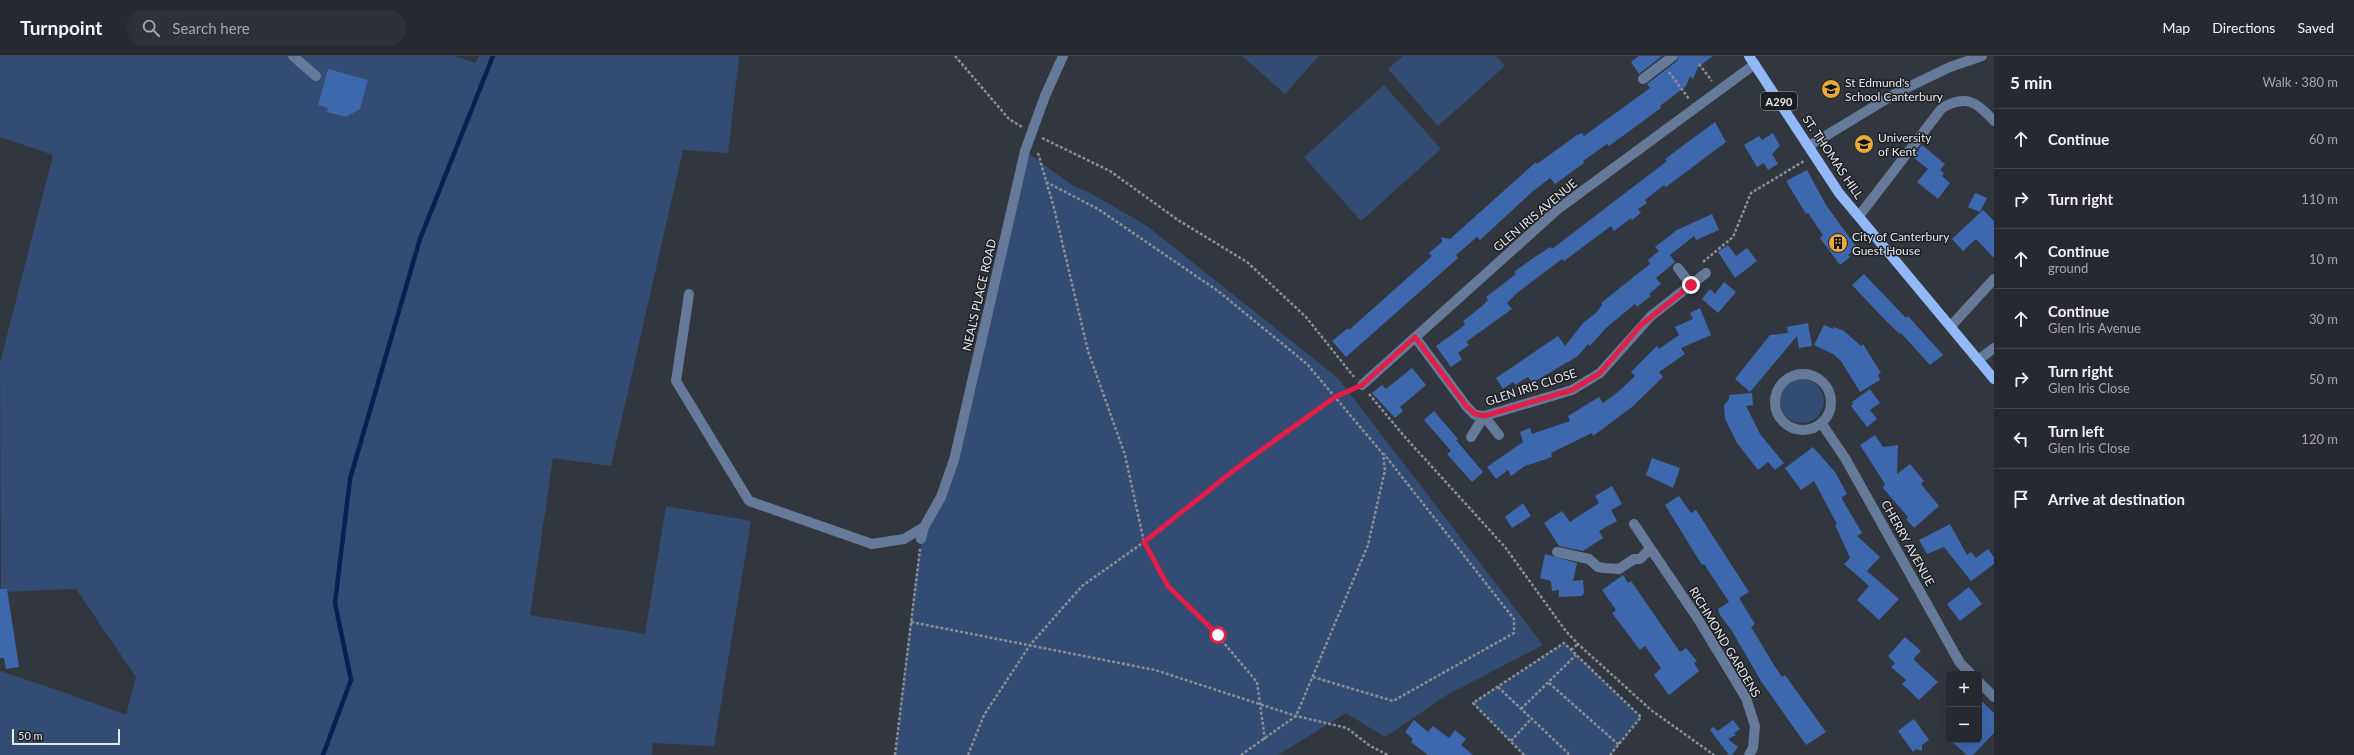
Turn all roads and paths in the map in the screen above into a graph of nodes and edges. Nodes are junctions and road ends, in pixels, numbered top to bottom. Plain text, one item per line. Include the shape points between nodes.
1 (293, 56) edge
2 (955, 56) edge
3 (1063, 56) edge
4 (1673, 56) edge
5 (1982, 56) edge
6 (1752, 60) edge
7 (1663, 64) junction
8 (1699, 64) dead end
9 (316, 76) dead end
10 (1643, 79) dead end
11 (1719, 90) junction
12 (1696, 108) junction
13 (1994, 121) edge
14 (1033, 133) junction
15 (1812, 150) junction
16 (1046, 182) junction
17 (1859, 216) junction
18 (1678, 268) dead end
19 (1706, 273) joint
20 (1994, 279) edge
21 (1691, 285) junction
22 (689, 294) dead end
23 (1951, 326) junction
24 (1415, 337) junction
25 (1994, 348) edge
26 (1978, 360) junction
27 (1994, 379) edge
28 (1362, 385) junction
29 (1335, 397) junction
30 (1484, 416) junction
31 (1822, 424) junction
32 (1499, 435) dead end
33 (1471, 437) dead end
34 (1383, 454) junction
35 (1634, 524) dead end
36 (924, 527) junction
37 (921, 540) joint
38 (1144, 542) junction
39 (1650, 549) junction
40 (1557, 552) dead end
41 (911, 622) junction
42 (1578, 644) junction
43 (1030, 645) junction
44 (1571, 650) junction
45 (1576, 655) junction
46 (1968, 671) edge
47 (1313, 677) junction
48 (1549, 683) junction
49 (1982, 685) edge
50 (1498, 686) junction
51 (1994, 696) edge
52 (1260, 704) junction
53 (1522, 709) junction
54 (1296, 716) junction
55 (1531, 719) junction
56 (1265, 740) junction
57 (1511, 741) junction
58 (1619, 745) junction
59 (895, 755) edge
60 (968, 755) edge
61 (1241, 755) edge
62 (1388, 755) edge
63 (1524, 755) edge
64 (1570, 755) edge
65 (1610, 755) edge
66 (1714, 755) edge
67 (1749, 755) edge

1 - 9 street
2 - 14 path via 1009,119
3 - 14 street, NEAL'S PLACE ROAD via 1045,96
4 - 7 street
5 - 15 street via 1950,67 1898,92
6 - 11 street, GLEN IRIS AVENUE
6 - 15 main road, ST. THOMAS HILL / A290
7 - 10 street
7 - 12 path
8 - 11 path
11 - 12 street, GLEN IRIS AVENUE
12 - 24 street, GLEN IRIS AVENUE via 1558,209
13 - 17 street via 1978,104 1968,101 1954,101 1942,108
14 - 16 path
14 - 28 path via 1110,171 1178,220 1247,262 1306,317
14 - 36 street, NEAL'S PLACE ROAD via 1025,151 954,460 941,497
15 - 17 main road, ST. THOMAS HILL / A290 via 1839,193
15 - 19 path via 1751,193 1733,238 1703,261
16 - 29 path via 1098,209 1218,291 1307,364
16 - 38 path via 1088,351 1125,455
17 - 23 main road, ST. THOMAS HILL / A290
18 - 21 street
19 - 21 street, GLEN IRIS CLOSE
20 - 23 street
21 - 30 street, GLEN IRIS CLOSE via 1641,325 1600,373 1572,390
22 - 36 street via 676,381 749,501 872,544 904,539
23 - 26 main road, ST. THOMAS HILL / A290
24 - 28 street, GLEN IRIS AVENUE
24 - 30 street, GLEN IRIS CLOSE via 1467,407 1475,414
25 - 26 street
26 - 27 main road, ST. THOMAS HILL / A290
28 - 29 path
28 - 42 path via 1404,436 1505,547
29 - 34 path
29 - 38 path via 1242,464
30 - 32 street, GLEN IRIS CLOSE
30 - 33 street, GLEN IRIS CLOSE
31 - 31 street via 1801,431 1782,422 1777,413 1776,393 1788,378 1805,374 1817,377 1825,384 1832,406 1830,414
31 - 46 street, CHERRY AVENUE via 1845,458 1960,663
34 - 47 path via 1385,470 1368,546
34 - 47 path via 1514,619 1514,633 1393,701
35 - 39 street, RICHMOND GARDENS
36 - 37 street, NEAL'S PLACE ROAD
37 - 41 path
38 - 43 path via 1082,586
38 - 52 path via 1168,586 1218,635 1257,682
39 - 40 street via 1640,559 1634,559 1619,568 1598,567 1590,559
39 - 67 street, RICHMOND GARDENS via 1698,619 1746,698 1755,726 1753,748
41 - 43 path
41 - 59 path
42 - 44 path
42 - 66 path via 1651,710
43 - 52 path via 1155,670
43 - 60 path via 984,715
44 - 45 path
44 - 50 path via 1564,643
45 - 48 path
45 - 58 path via 1642,716
47 - 54 path
48 - 53 path
48 - 58 path
49 - 51 street
50 - 53 path
50 - 57 path via 1473,703
52 - 54 path
52 - 56 path
53 - 55 path
54 - 56 path
54 - 62 path via 1347,728 1370,746
55 - 57 path
55 - 64 path
56 - 61 path
57 - 63 path
58 - 65 path

